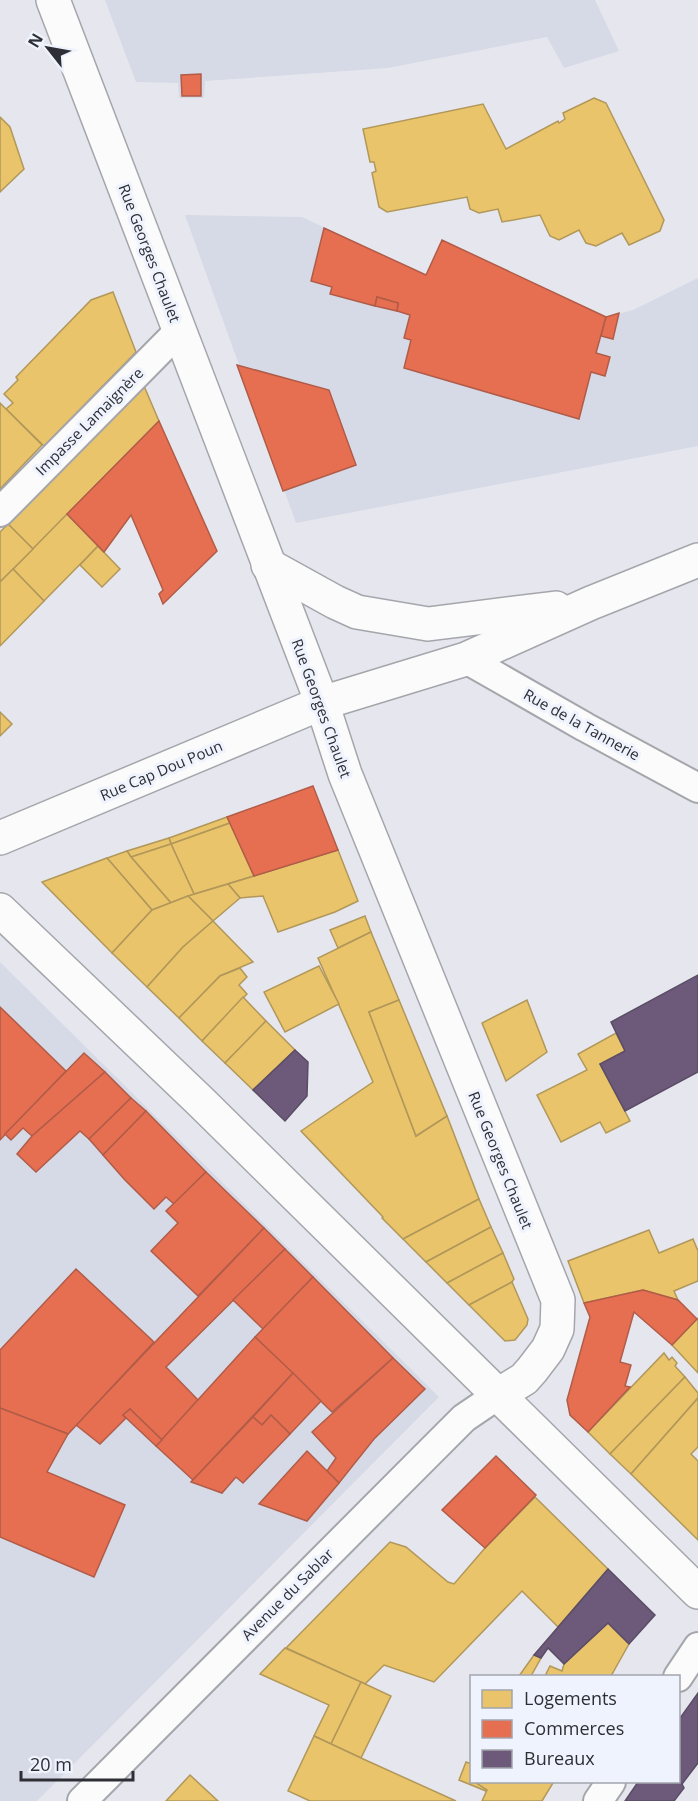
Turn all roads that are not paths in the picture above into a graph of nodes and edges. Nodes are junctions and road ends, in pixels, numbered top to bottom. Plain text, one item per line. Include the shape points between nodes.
1 (53, 0) edge
2 (179, 330) junction
3 (0, 512) edge
4 (698, 560) edge
5 (268, 565) junction
6 (591, 603) junction
7 (466, 659) junction
8 (322, 703) junction
9 (698, 788) edge
10 (0, 838) edge
11 (0, 910) edge
12 (498, 1395) junction
13 (698, 1592) edge
14 (698, 1647) edge
15 (679, 1675) edge
16 (610, 1783) edge
17 (82, 1801) edge
18 (598, 1801) edge

1 - 2 main road, Rue Georges Chaulet
2 - 3 street, Impasse Lamaignère
2 - 5 main road, Rue Georges Chaulet
4 - 6 main road
5 - 6 main road via 357,612 428,624
5 - 8 main road, Rue Georges Chaulet
6 - 7 main road, Rue Cap Dou Poun
7 - 8 main road, Rue Cap Dou Poun
7 - 9 street, Rue de la Tannerie
8 - 10 main road, Rue Cap Dou Poun
8 - 12 main road, Rue Georges Chaulet via 350,785 558,1300 557,1329 548,1348 524,1379
11 - 12 main road
12 - 13 main road
12 - 17 street, Avenue du Sablar via 464,1418
14 - 15 street
16 - 18 street

